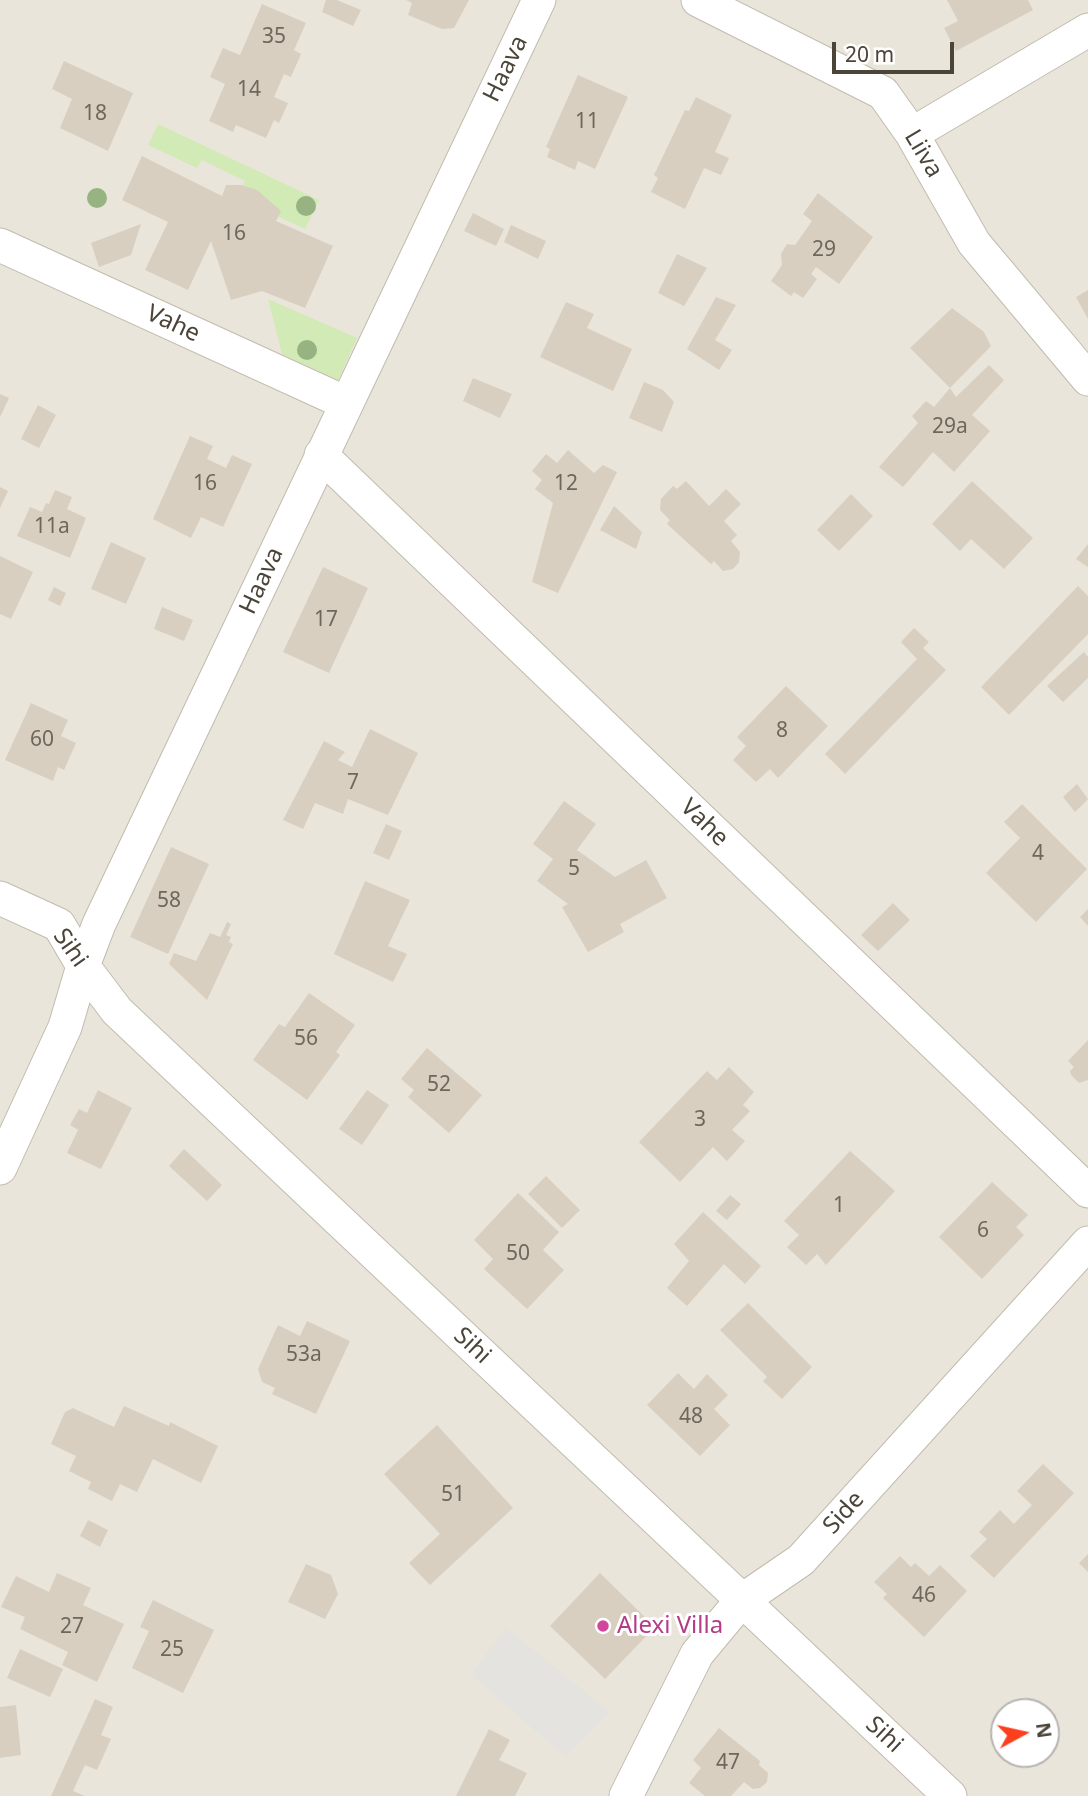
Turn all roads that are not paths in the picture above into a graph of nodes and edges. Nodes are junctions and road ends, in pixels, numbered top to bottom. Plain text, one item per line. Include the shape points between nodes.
1 (539, 0) edge
2 (698, 0) edge
3 (1088, 30) edge
4 (912, 134) junction
5 (0, 244) edge
6 (1088, 379) edge
7 (346, 403) junction
8 (321, 455) junction
9 (0, 898) edge
10 (83, 965) junction
11 (0, 1168) edge
12 (1088, 1191) edge
13 (1088, 1243) edge
14 (741, 1601) junction
15 (625, 1796) edge
16 (950, 1796) edge

1 - 7 street, Haava
2 - 4 street, Liiva via 883,93
3 - 4 street
4 - 6 street, Liiva via 974,243
5 - 7 street, Vahe
7 - 8 street, Haava
8 - 10 street, Haava
8 - 12 street, Vahe
9 - 10 street, Sihi via 59,925
10 - 11 street, Haava via 65,1027
10 - 14 street, Sihi via 117,1011
13 - 14 street, Side via 801,1560
14 - 15 street, Side via 697,1654
14 - 16 street, Sihi

